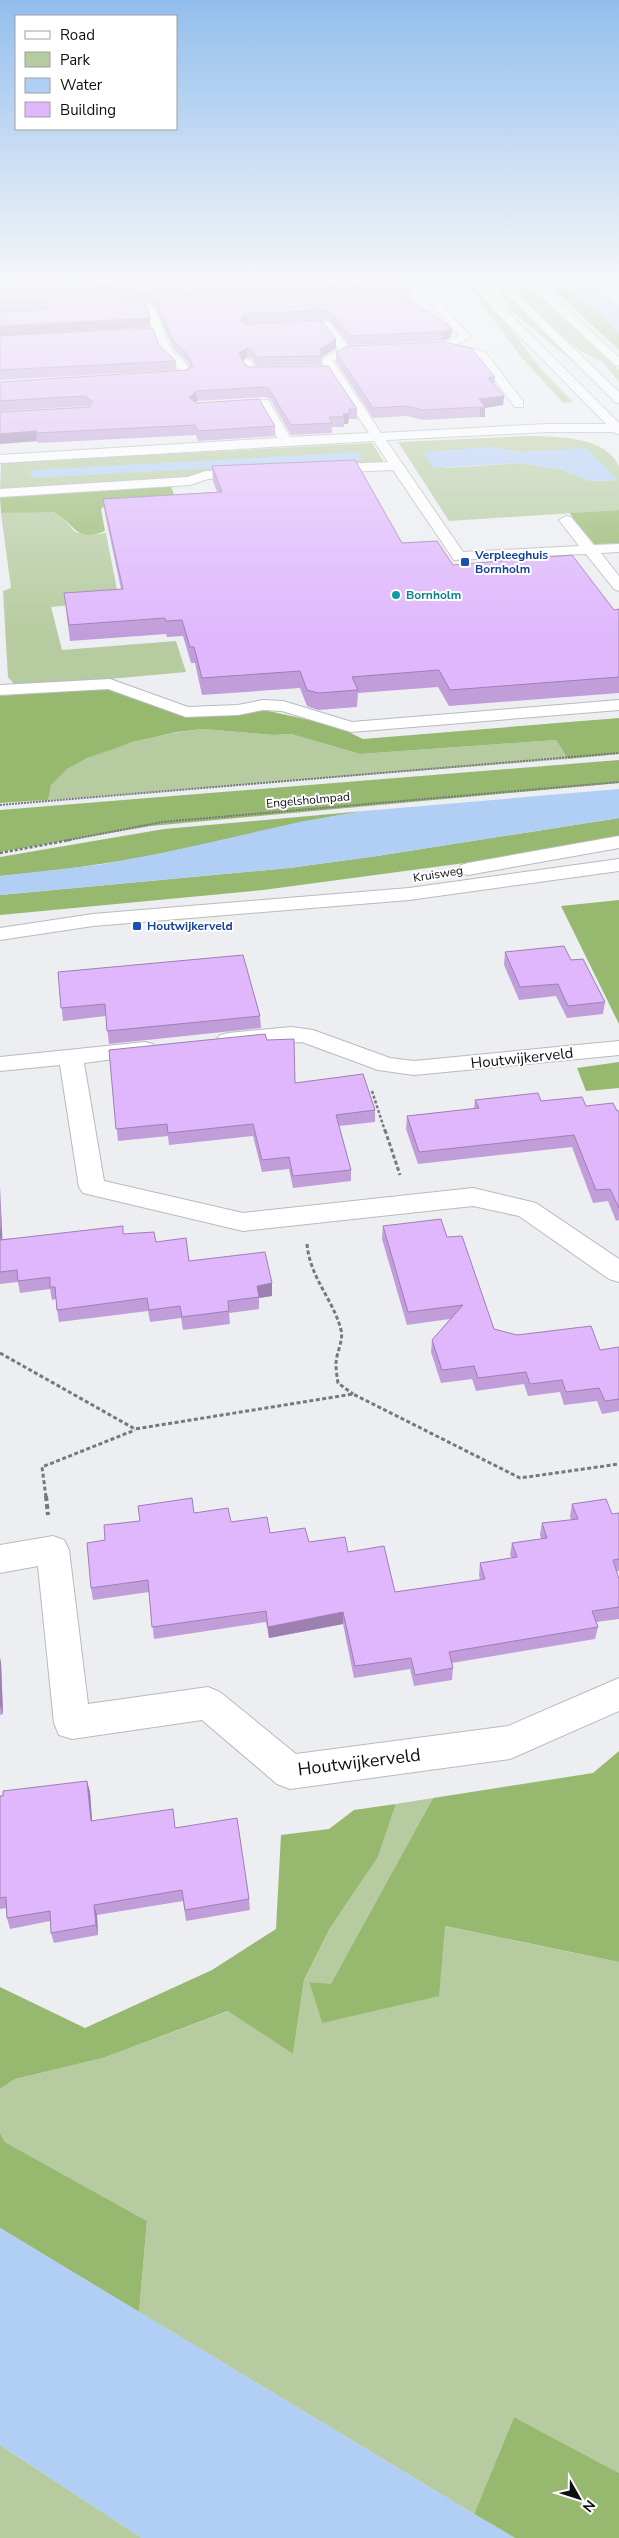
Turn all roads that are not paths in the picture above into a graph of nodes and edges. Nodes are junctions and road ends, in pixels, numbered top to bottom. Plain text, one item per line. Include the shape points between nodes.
1 (351, 400) edge
2 (516, 400) edge
3 (591, 400) edge
4 (519, 404) dead end
5 (207, 406) edge
6 (617, 426) edge
7 (379, 438) junction
8 (287, 442) junction
9 (0, 458) edge
10 (397, 466) junction
11 (311, 470) edge
12 (263, 472) edge
13 (0, 493) edge
14 (566, 520) dead end
15 (619, 548) edge
16 (588, 549) junction
17 (619, 586) edge
18 (0, 690) edge
19 (619, 705) edge
20 (619, 842) edge
21 (619, 865) edge
22 (257, 905) junction
23 (93, 920) junction
24 (0, 922) edge
25 (0, 934) edge
26 (205, 1043) edge
27 (166, 1047) edge
28 (619, 1048) edge
29 (71, 1057) junction
30 (0, 1064) edge
31 (619, 1272) edge
32 (0, 1559) edge
33 (619, 1694) edge

1 - 7 street
2 - 4 street
3 - 6 street
5 - 8 street via 264,403
6 - 7 street
7 - 8 street via 356,442
7 - 10 street
8 - 9 street
10 - 11 street
10 - 16 street via 458,557
12 - 13 street via 206,475 190,481
14 - 16 street
15 - 16 street
16 - 17 street
18 - 19 street via 110,684 186,712 283,706 351,727
20 - 22 street, Kruisweg
21 - 22 street, Kruisweg via 409,894
22 - 23 street, Kruisweg
23 - 24 street, Kruisweg
23 - 25 street, Kruisweg
26 - 28 street, Houtwijkerveld via 305,1035 386,1065 414,1068
27 - 29 street
29 - 30 street
29 - 31 street via 92,1187 243,1222 473,1197 527,1209
32 - 33 street, Houtwijkerveld via 53,1550 72,1724 208,1702 290,1772 510,1742

